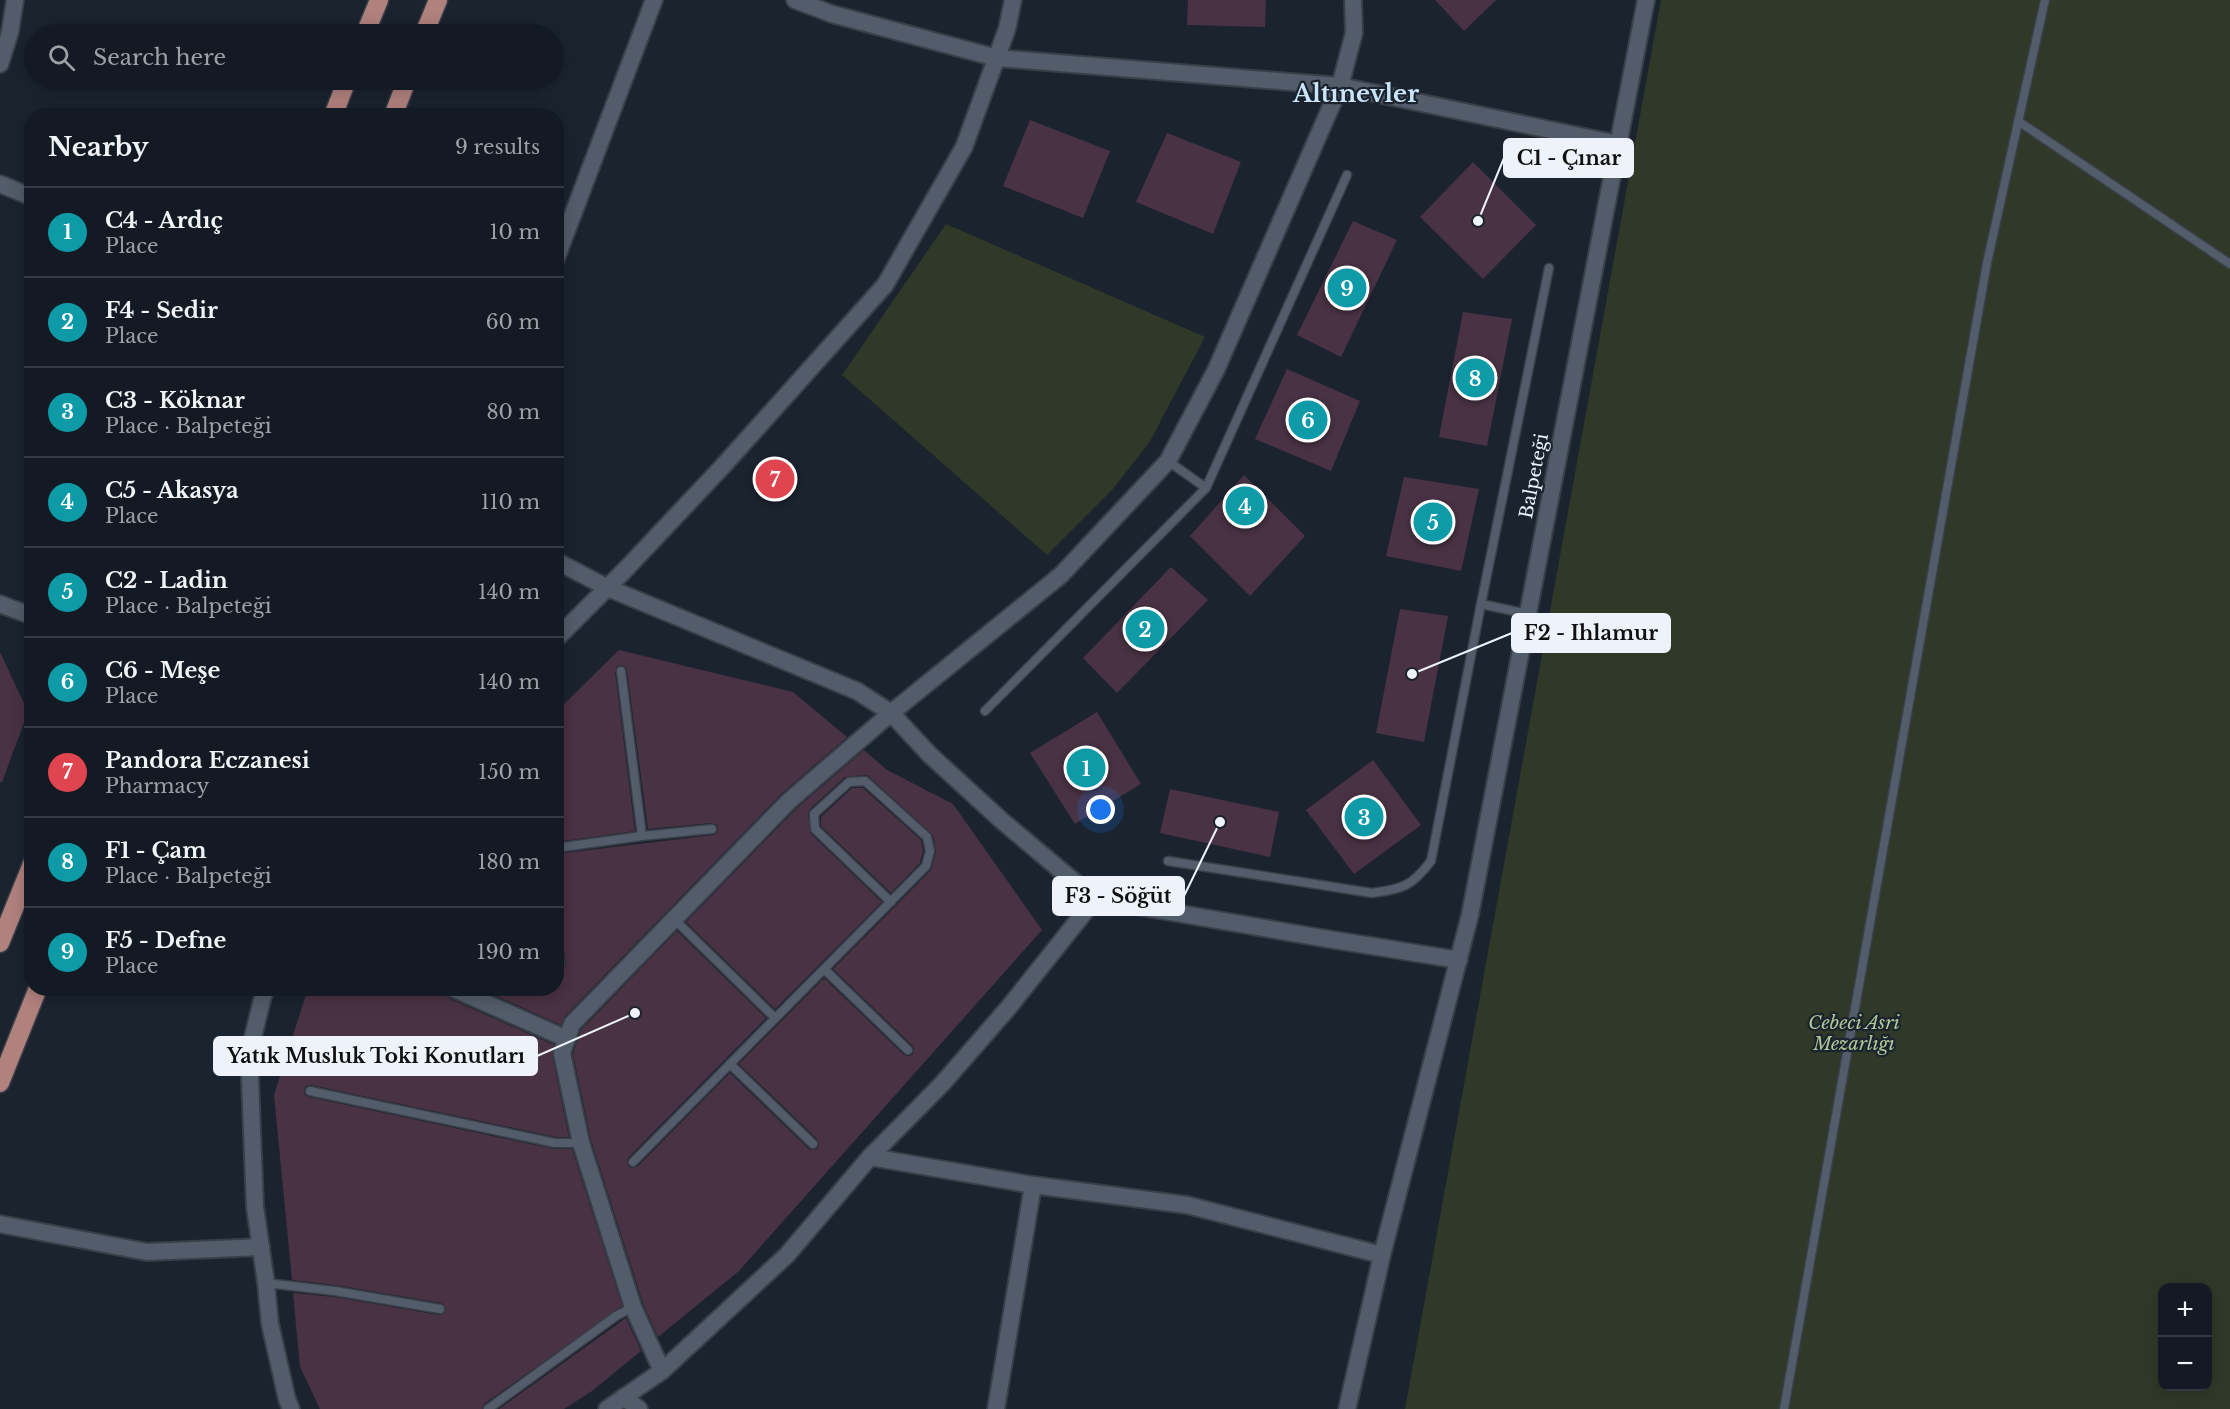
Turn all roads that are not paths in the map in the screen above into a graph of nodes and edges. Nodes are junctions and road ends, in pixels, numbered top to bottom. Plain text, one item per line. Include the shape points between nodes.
1 (15, 0) edge
2 (379, 0) edge
3 (438, 0) edge
4 (654, 0) edge
5 (795, 0) edge
6 (1013, 0) edge
7 (1353, 0) edge
8 (1646, 0) edge
9 (2045, 0) edge
10 (833, 7) edge
11 (369, 24) edge
12 (428, 24) edge
13 (997, 58) junction
14 (0, 64) edge
15 (1340, 86) junction
16 (343, 90) edge
17 (403, 90) edge
18 (336, 108) edge
19 (396, 108) edge
20 (2018, 121) junction
21 (1618, 144) junction
22 (1347, 175) dead end
23 (0, 184) edge
24 (24, 194) edge
25 (564, 238) edge
26 (2230, 264) edge
27 (1549, 267) dead end
28 (1168, 462) junction
29 (1206, 488) junction
30 (564, 565) edge
31 (608, 588) junction
32 (0, 604) edge
33 (1481, 604) junction
34 (24, 613) edge
35 (1528, 614) junction
36 (564, 631) edge
37 (621, 671) dead end
38 (985, 711) dead end
39 (891, 712) junction
40 (712, 829) dead end
41 (642, 836) junction
42 (564, 847) edge
43 (1168, 861) dead end
44 (24, 884) edge
45 (1095, 899) junction
46 (891, 902) junction
47 (673, 918) junction
48 (0, 943) edge
49 (1459, 960) junction
50 (824, 969) junction
51 (35, 996) edge
52 (263, 996) edge
53 (470, 996) edge
54 (775, 1018) junction
55 (567, 1039) junction
56 (908, 1050) dead end
57 (730, 1064) junction
58 (0, 1083) edge
59 (310, 1091) dead end
60 (580, 1143) junction
61 (813, 1144) dead end
62 (870, 1157) junction
63 (633, 1162) dead end
64 (1033, 1185) junction
65 (0, 1224) edge
66 (261, 1247) junction
67 (1382, 1255) junction
68 (266, 1282) junction
69 (633, 1307) junction
70 (440, 1309) dead end
71 (662, 1371) junction
72 (624, 1397) junction
73 (291, 1409) edge
74 (488, 1409) edge
75 (607, 1409) edge
76 (639, 1409) edge
77 (996, 1409) edge
78 (1347, 1409) edge
79 (1784, 1409) edge

1 - 14 street
2 - 11 main road
3 - 12 main road
4 - 25 street
5 - 10 street
6 - 13 street
7 - 15 street via 1354,33
8 - 21 street, Balpeteği
9 - 20 lane
10 - 13 street
13 - 15 street
13 - 31 street via 964,147 885,285
15 - 21 street
15 - 28 street via 1216,370
16 - 18 main road
17 - 19 main road
20 - 26 lane
20 - 79 lane via 1987,263
21 - 35 street, Balpeteği
22 - 29 lane
23 - 24 street
27 - 33 lane
28 - 29 lane
28 - 39 street via 1061,575
29 - 38 lane
30 - 31 street
31 - 36 street
31 - 39 street via 857,691
32 - 34 street
33 - 35 lane
33 - 43 lane via 1431,861 1418,879 1396,890 1372,893
35 - 49 street, Balpeteği
37 - 41 lane
39 - 45 street via 929,754
39 - 47 street via 789,801
40 - 41 lane
41 - 42 lane
44 - 48 main road
45 - 49 street
45 - 62 street via 942,1084
46 - 46 lane via 926,866 930,851 927,837 865,781 849,782 814,814 815,830
46 - 50 lane
47 - 54 lane
47 - 55 street via 572,1024
49 - 67 street, Balpeteği
50 - 54 lane
50 - 56 lane
51 - 58 main road
52 - 66 street via 249,1053 255,1207
53 - 55 street
54 - 57 lane
55 - 60 street via 562,1053
57 - 61 lane
57 - 63 lane
59 - 60 lane via 555,1143
60 - 69 street
62 - 64 street
62 - 71 street via 787,1255
64 - 67 street via 1187,1205
64 - 77 street
65 - 66 street via 147,1252
66 - 68 street
67 - 78 street, Balpeteği
68 - 70 lane
68 - 73 street via 270,1324
69 - 71 street
69 - 74 lane
71 - 72 street
72 - 75 street
72 - 76 street

